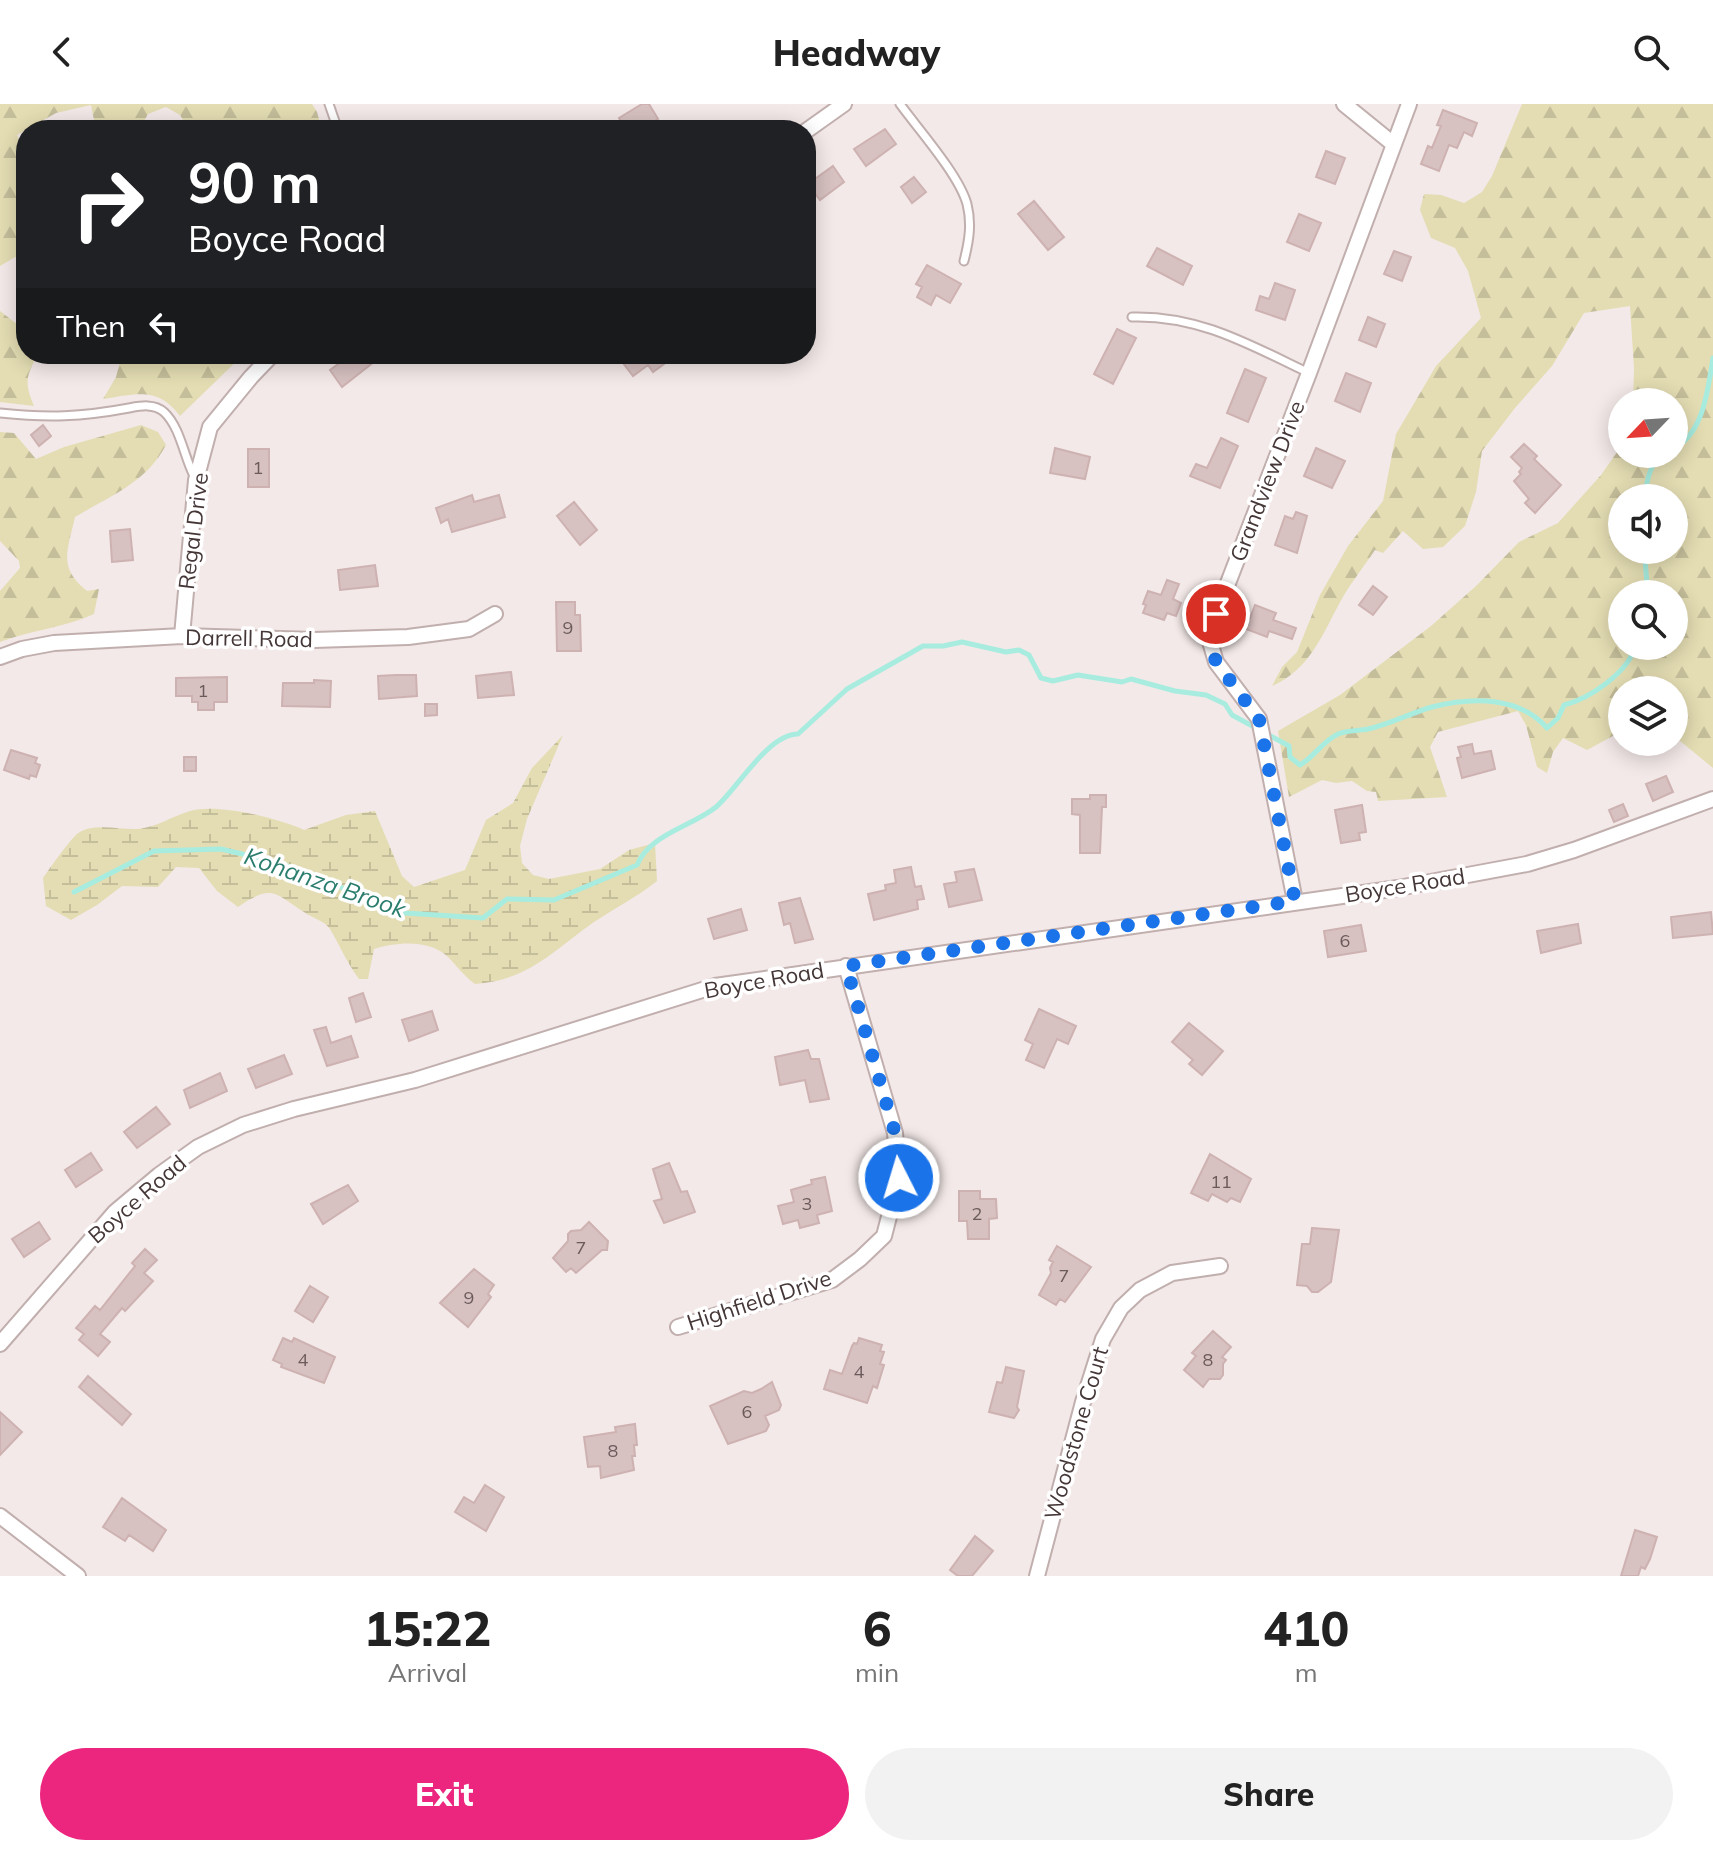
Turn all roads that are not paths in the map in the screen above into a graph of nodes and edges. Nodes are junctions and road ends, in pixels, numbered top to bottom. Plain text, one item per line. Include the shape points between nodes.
1 (844, 104) edge
2 (900, 104) edge
3 (1344, 104) edge
4 (1409, 104) edge
5 (816, 124) edge
6 (1392, 143) junction
7 (964, 261) dead end
8 (1132, 317) dead end
9 (263, 364) edge
10 (1309, 373) junction
11 (0, 413) edge
12 (196, 480) junction
13 (495, 614) dead end
14 (182, 636) junction
15 (0, 657) edge
16 (1713, 799) edge
17 (1295, 901) junction
18 (846, 966) junction
19 (1220, 1266) dead end
20 (678, 1327) dead end
21 (0, 1344) edge
22 (0, 1516) edge
23 (78, 1576) edge
24 (1037, 1576) edge

1 - 5 street
2 - 7 lane via 967,202 971,234
3 - 6 street
4 - 6 street, Grandview Drive
6 - 10 street, Grandview Drive
8 - 10 lane via 1161,316 1217,330
9 - 12 street, Regal Drive via 210,427
10 - 17 street, Grandview Drive via 1208,635 1216,662 1259,719
11 - 12 lane via 48,418 146,405 161,409 172,422
12 - 14 street, Regal Drive
13 - 14 street, Darrell Road via 469,629 408,637
14 - 15 street, Darrell Road via 54,643
16 - 17 street, Boyce Road via 1527,864
17 - 18 street, Boyce Road
18 - 20 street, Highfield Drive via 895,1133 899,1178 884,1236 832,1280
18 - 21 street, Boyce Road via 715,986 415,1080 243,1125 198,1147 115,1212
19 - 24 street, Woodstone Court via 1172,1273 1140,1290 1121,1308 1103,1339 1083,1402
22 - 23 street

